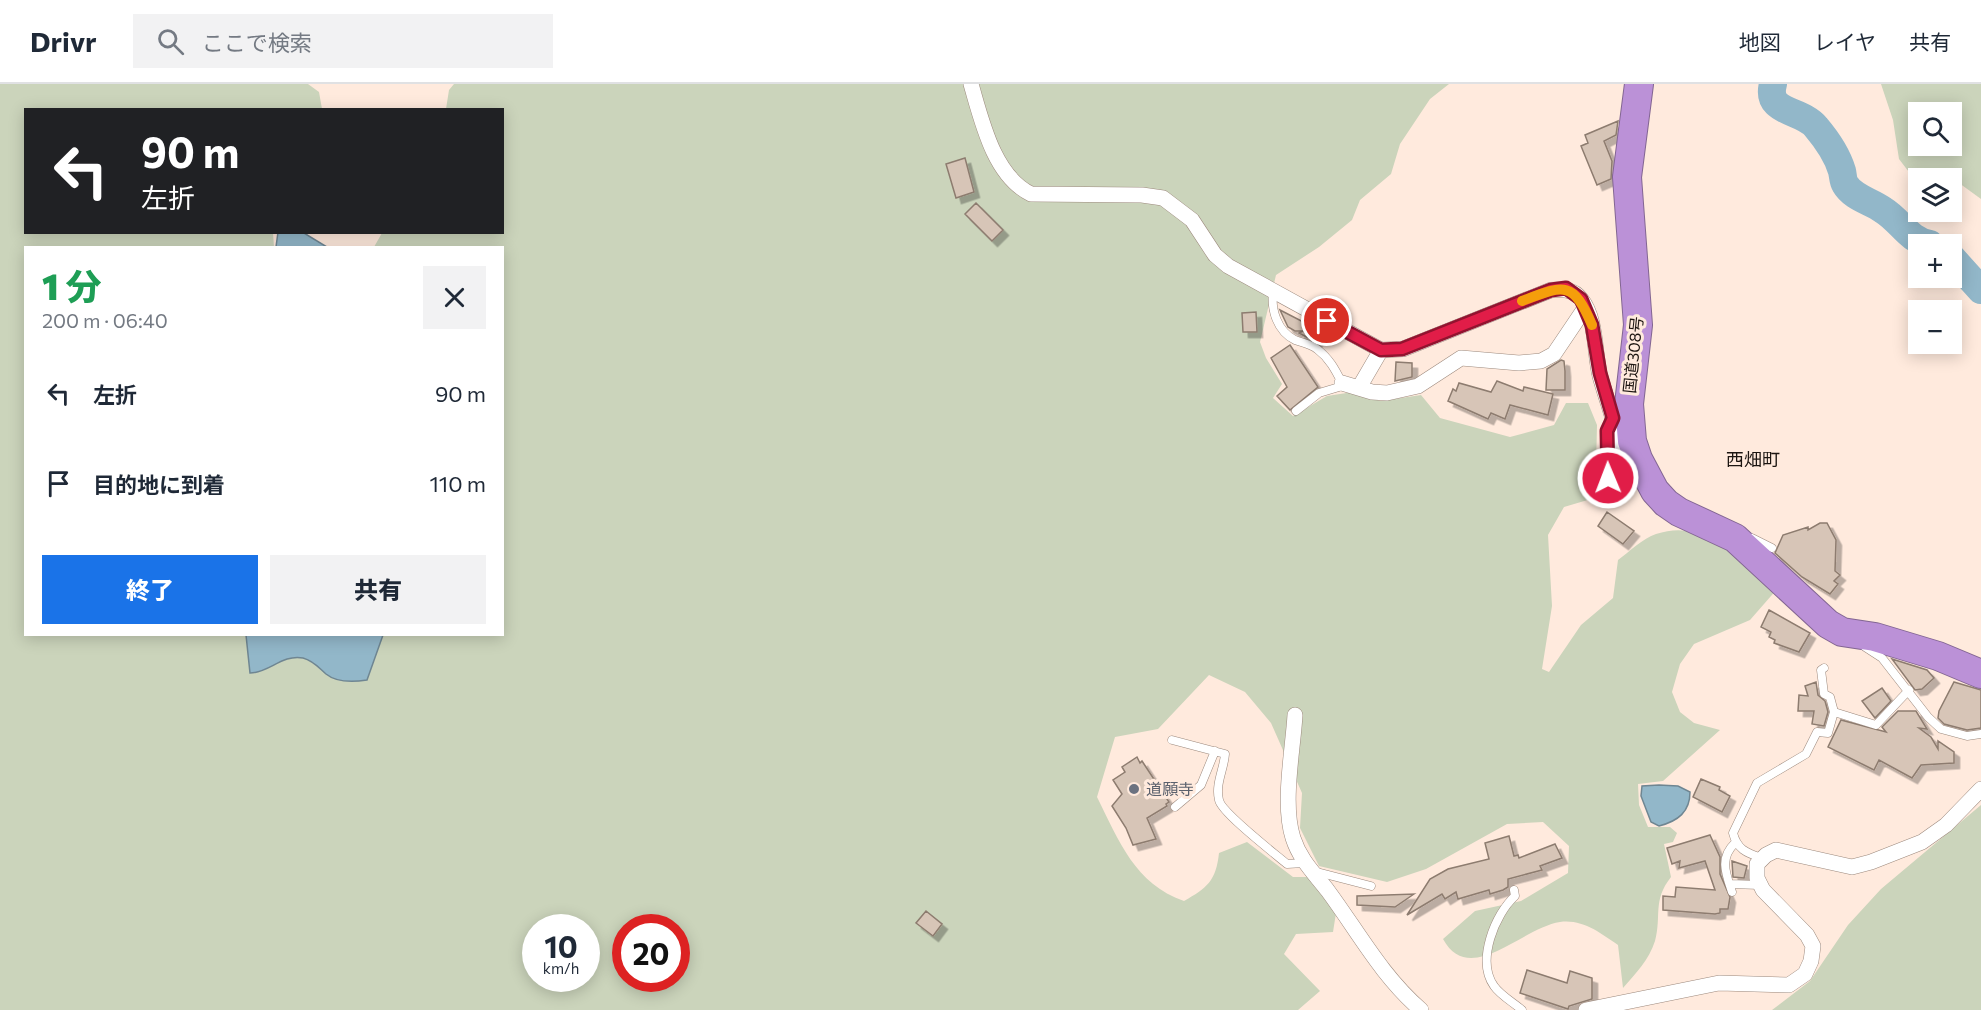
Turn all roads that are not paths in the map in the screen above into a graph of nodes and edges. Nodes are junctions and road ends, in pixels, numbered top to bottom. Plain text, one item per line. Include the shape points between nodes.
1 (971, 84) edge
2 (1639, 84) edge
3 (1273, 292) junction
4 (1585, 308) junction
5 (1381, 350) junction
6 (1342, 383) junction
7 (1360, 386) junction
8 (1296, 411) dead end
9 (1613, 418) junction
10 (1632, 468) junction
11 (1608, 478) junction
12 (1595, 499) dead end
13 (1722, 531) junction
14 (1772, 548) dead end
15 (1848, 634) junction
16 (1824, 668) dead end
17 (1981, 674) edge
18 (1909, 690) junction
19 (1834, 712) junction
20 (1295, 715) dead end
21 (1981, 734) edge
22 (1172, 740) dead end
23 (1215, 752) junction
24 (1981, 789) edge
25 (1175, 807) dead end
26 (1735, 843) junction
27 (1762, 858) junction
28 (1308, 867) junction
29 (1760, 885) junction
30 (1371, 886) dead end
31 (1514, 890) dead end
32 (1421, 1010) edge
33 (1522, 1010) edge
34 (1586, 1010) edge

1 - 3 street via 982,122 1005,174 1018,188 1031,194 1163,198 1192,219 1215,255
2 - 10 highway, 国道308号 via 1627,177 1638,325 1629,404
3 - 5 street
3 - 6 lane via 1274,314 1279,324 1295,339 1325,356
4 - 5 street via 1581,299 1566,288 1551,290 1402,349
4 - 7 street via 1554,354 1541,361 1461,358 1431,379 1409,388 1387,393
4 - 9 street
5 - 7 street
6 - 7 street
6 - 8 lane
9 - 10 street via 1623,462
9 - 11 lane via 1607,431
10 - 11 lane
10 - 13 highway, 国道308号 via 1678,512
11 - 12 lane
13 - 14 lane via 1732,527
13 - 15 highway, 国道308号 via 1735,538 1828,624
15 - 17 highway, 国道308号 via 1901,644
15 - 18 lane via 1882,658
16 - 19 lane via 1824,694 1830,698
18 - 19 lane via 1876,725
18 - 21 lane via 1941,729 1967,736
19 - 26 lane via 1828,734 1817,732 1806,754 1757,783 1733,832
20 - 28 street via 1289,805 1293,837
22 - 23 lane
23 - 25 lane via 1201,785
23 - 28 lane via 1226,753 1219,780 1219,801 1226,813 1287,864
24 - 27 street via 1946,825 1922,842 1871,862 1852,867 1776,850
26 - 27 lane via 1746,853
26 - 29 lane via 1725,859 1731,888
27 - 29 street via 1758,864
28 - 30 lane
28 - 32 street via 1398,990
29 - 34 street via 1813,946 1805,974 1789,985 1719,983
31 - 33 lane via 1515,896 1491,932 1486,966 1494,986

